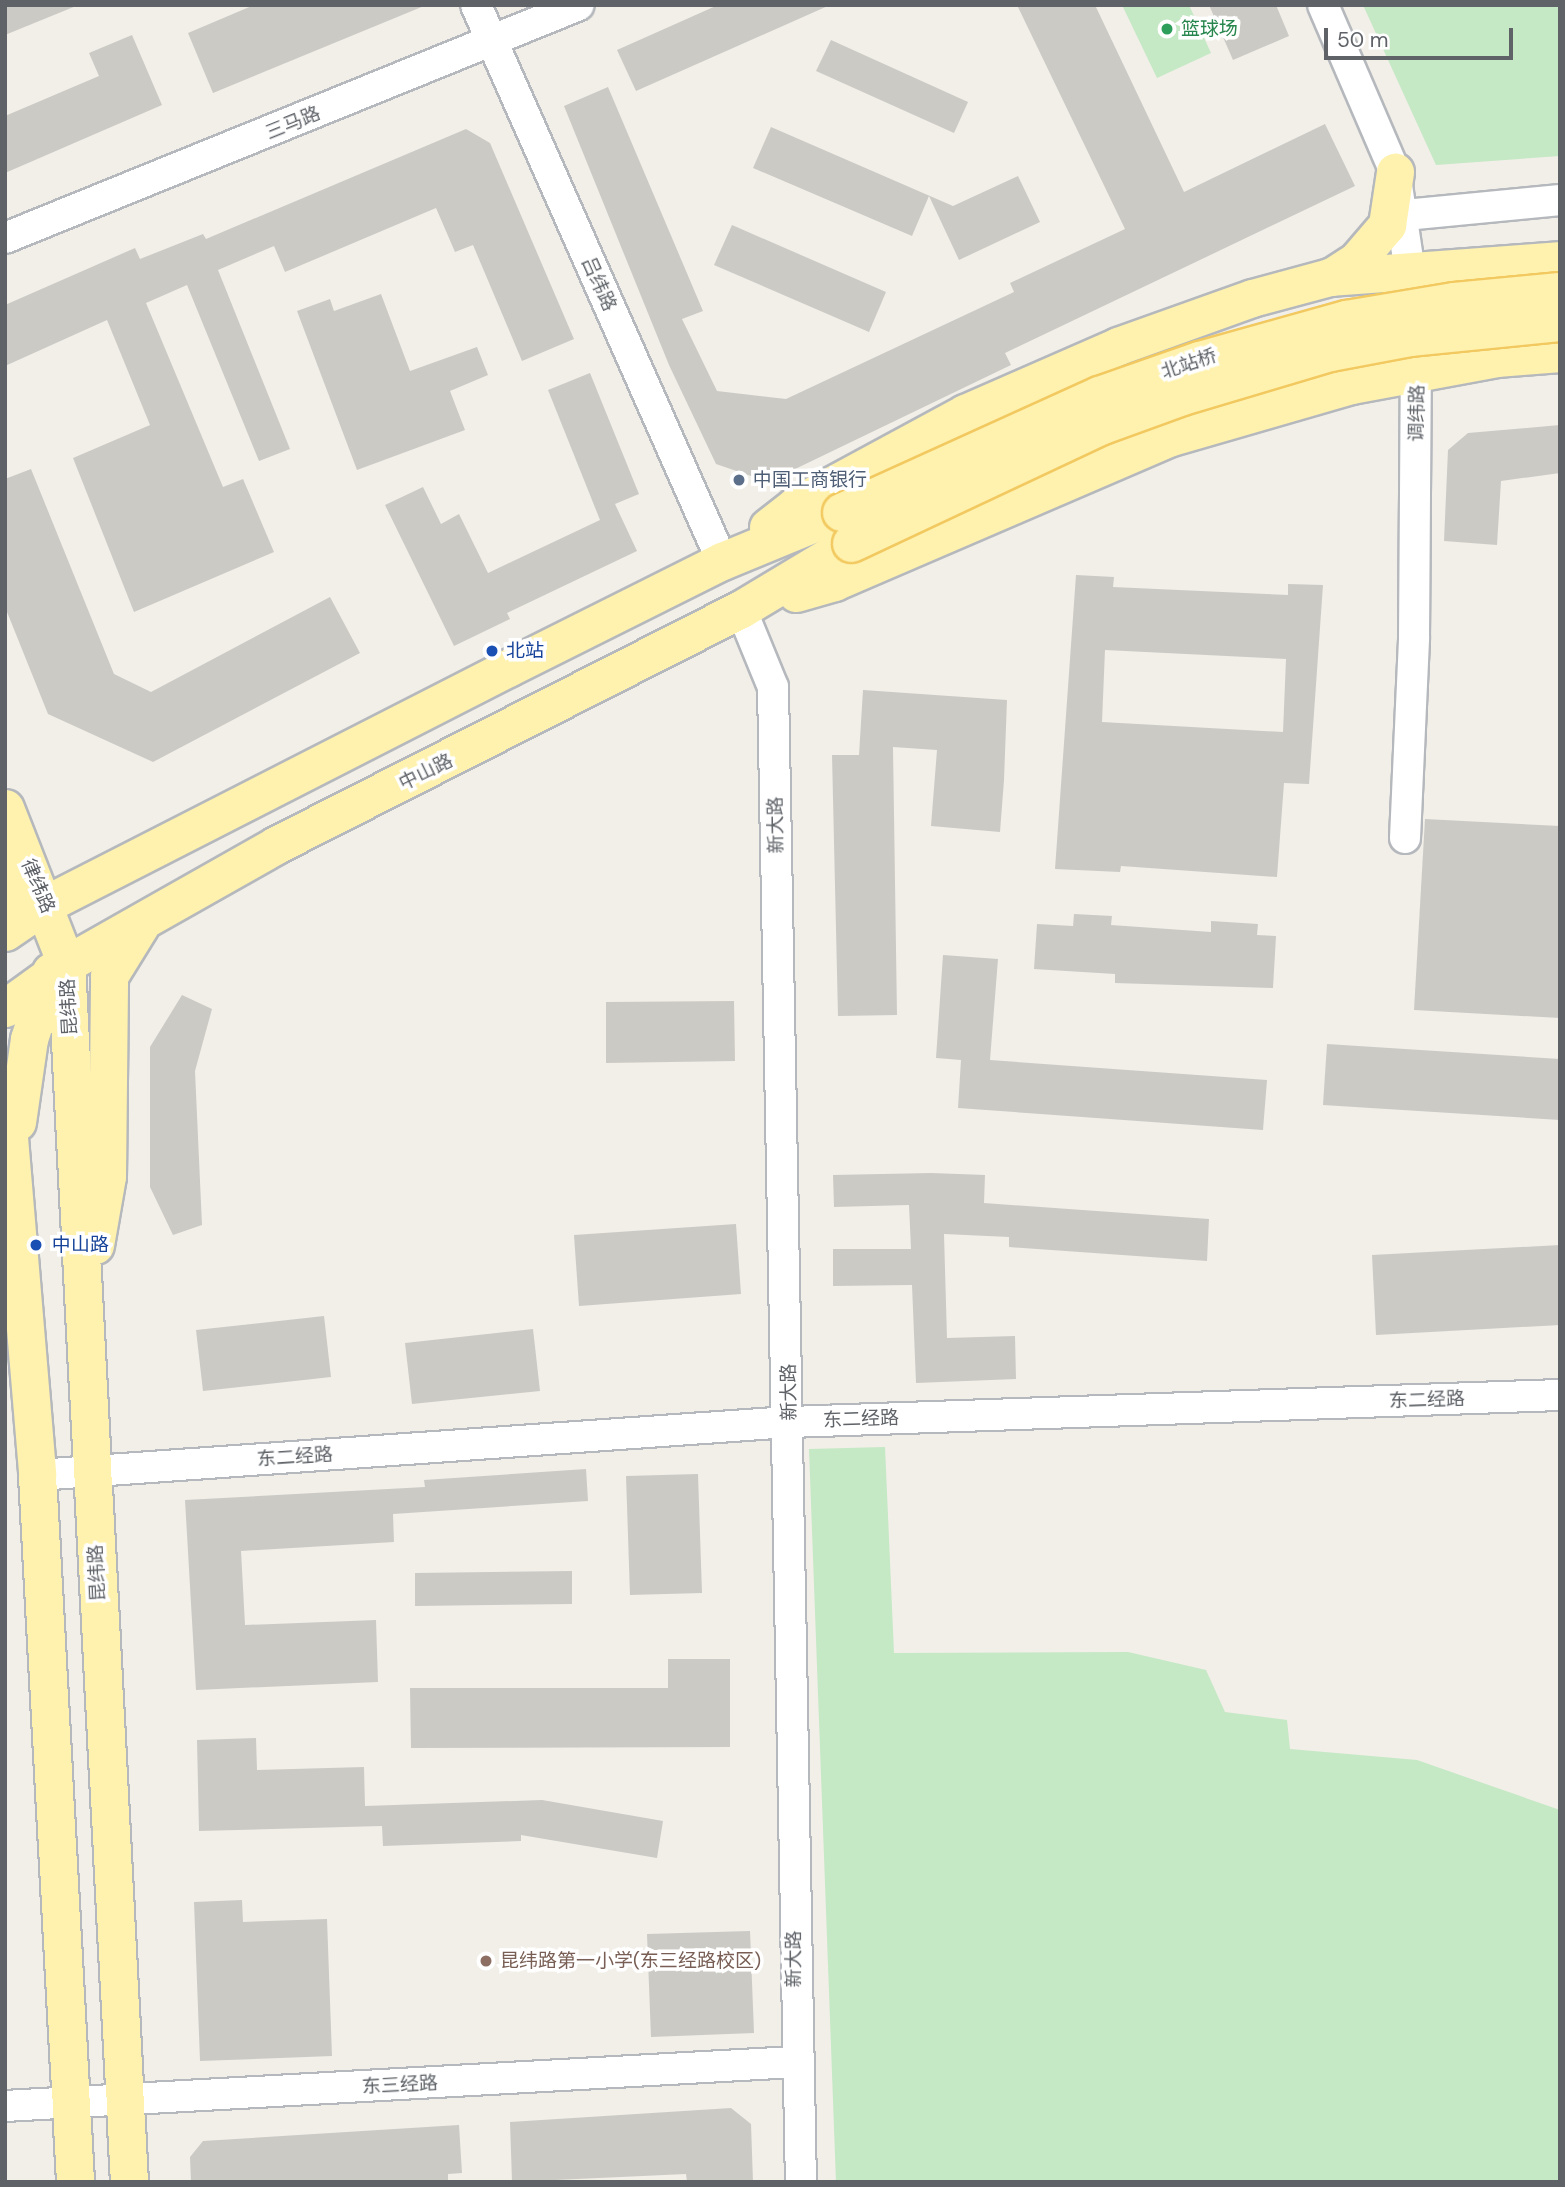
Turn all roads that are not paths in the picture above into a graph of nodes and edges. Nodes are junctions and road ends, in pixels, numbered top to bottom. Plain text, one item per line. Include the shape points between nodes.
1 (476, 5) edge
2 (579, 5) edge
3 (1323, 5) edge
4 (492, 43) junction
5 (1395, 173) junction
6 (1560, 200) edge
7 (1405, 215) junction
8 (5, 238) edge
9 (1560, 260) edge
10 (1412, 270) junction
11 (1330, 277) junction
12 (1560, 291) edge
13 (1560, 322) edge
14 (1560, 353) edge
15 (1417, 371) junction
16 (846, 528) junction
17 (722, 561) junction
18 (741, 609) junction
19 (5, 808) edge
20 (5, 819) edge
21 (1405, 838) dead end
22 (169, 841) junction
23 (46, 904) junction
24 (5, 913) edge
25 (150, 916) junction
26 (5, 932) edge
27 (58, 961) junction
28 (5, 1008) edge
29 (5, 1090) edge
30 (8, 1158) edge
31 (83, 1290) junction
32 (1560, 1395) edge
33 (790, 1422) junction
34 (91, 1471) junction
35 (37, 1475) junction
36 (795, 2062) junction
37 (124, 2101) junction
38 (71, 2102) junction
39 (5, 2106) edge
40 (75, 2182) edge
41 (129, 2182) edge
42 (801, 2182) edge

1 - 4 street, 吕纬路
2 - 4 street, 三马路
3 - 5 street, 调纬路
4 - 8 street, 三马路
4 - 17 street, 吕纬路
5 - 7 street, 调纬路
5 - 11 main road via 1387,225 1356,261
6 - 7 street
7 - 10 street, 调纬路
9 - 10 main road
10 - 11 main road
10 - 15 street, 调纬路
11 - 17 main road via 1174,325 965,413 797,504
12 - 16 main road, 北站桥, bridge via 1454,301 1346,320 1199,360 1086,400
13 - 16 main road, 北站桥, bridge via 1410,337 1330,352 1102,425
14 - 15 main road
15 - 18 main road via 1171,437 834,582
15 - 21 street, 调纬路
16 - 17 main road
16 - 18 main road, 中山路
17 - 22 main road
18 - 25 main road, 中山路 via 276,845
18 - 33 street, 新大路 via 773,687
19 - 23 main road, 律纬路
20 - 24 main road via 11,872
22 - 23 main road
22 - 27 main road via 98,894
23 - 26 main road
23 - 27 main road, 律纬路
25 - 27 main road, 中山路
25 - 31 main road via 131,934 109,976 107,1176
27 - 28 main road, 中山路
27 - 30 main road via 29,1039
27 - 31 main road, 昆纬路
29 - 30 main road
30 - 35 main road
31 - 34 main road, 昆纬路
32 - 33 street, 东二经路
33 - 34 street, 东二经路
33 - 36 street, 新大路
34 - 35 street, 东二经路
34 - 37 main road, 昆纬路
35 - 38 main road
36 - 37 street, 东三经路
36 - 42 street, 新大路
37 - 38 street, 东三经路
37 - 41 main road, 昆纬路
38 - 39 street, 东三经路
38 - 40 main road

